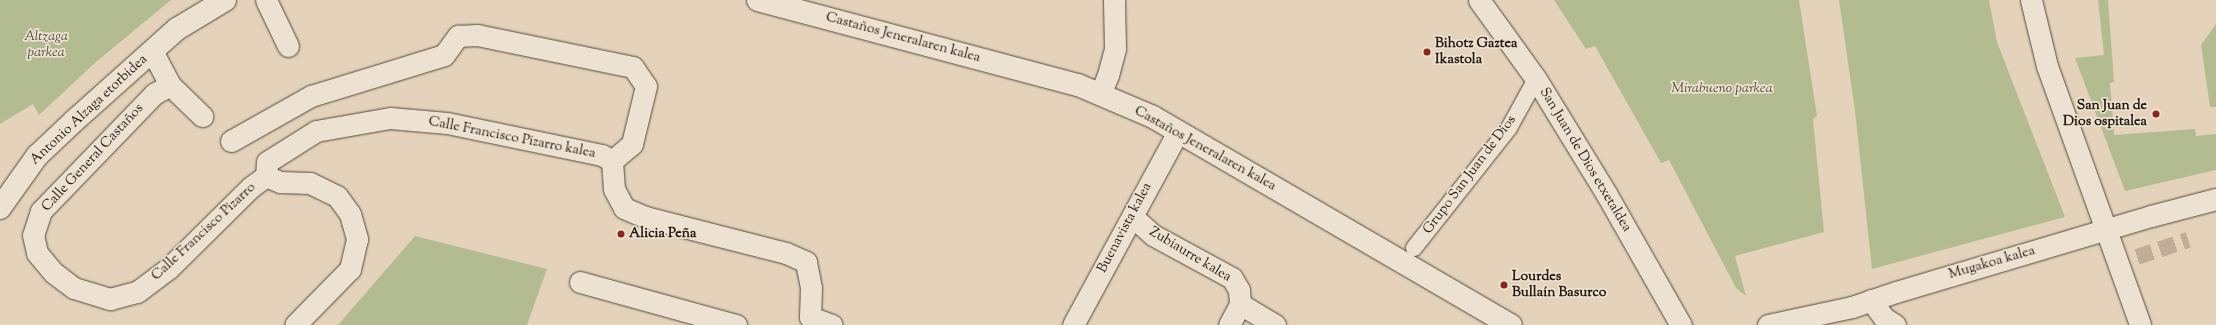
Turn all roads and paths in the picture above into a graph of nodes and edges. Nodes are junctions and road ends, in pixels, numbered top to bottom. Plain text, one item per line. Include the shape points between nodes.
1 (224, 0) edge
2 (266, 0) edge
3 (758, 0) edge
4 (1114, 0) edge
5 (1479, 0) edge
6 (2031, 0) edge
7 (288, 46) dead end
8 (152, 51) junction
9 (1536, 79) junction
10 (170, 85) junction
11 (1100, 94) junction
12 (202, 116) dead end
13 (1178, 132) junction
14 (231, 141) dead end
15 (612, 161) junction
16 (266, 176) junction
17 (2216, 199) edge
18 (0, 208) edge
19 (1133, 218) junction
20 (2105, 230) junction
21 (1414, 248) dead end
22 (580, 282) dead end
23 (74, 288) joint
24 (1871, 300) junction
25 (1240, 304) junction
26 (804, 321) edge
27 (295, 325) edge
28 (736, 325) edge
29 (832, 325) edge
30 (1073, 325) edge
31 (1229, 325) edge
32 (1275, 325) edge
33 (1512, 325) edge
34 (1681, 325) edge
35 (1768, 325) edge
36 (1895, 325) edge
37 (2140, 325) edge

1 - 8 street via 177,29
2 - 7 street
3 - 11 street, Castaños Jeneralaren kalea via 1063,81
4 - 11 street via 1115,48
5 - 9 street, San Juan de Dios etxetaldea
6 - 20 street via 2047,66
8 - 10 street
8 - 18 street, Antonio Alzaga etorbidea via 38,156
9 - 21 street, Grupo San Juan de Dios via 1509,128
9 - 34 street, San Juan de Dios etxetaldea via 1607,195
10 - 12 street
10 - 23 street, Calle General Castaños via 154,94 41,211 33,235 38,253 54,272
11 - 13 street, Castaños Jeneralaren kalea via 1153,117
13 - 19 street, Buenavista kalea via 1140,198
13 - 33 street, Castaños Jeneralaren kalea
14 - 15 street via 310,96 444,55 458,36 477,36 633,67 646,86 632,144
15 - 16 street, Calle Francisco Pizarro kalea via 602,155 447,123 390,118 316,131 267,162
15 - 26 street via 614,189 624,208 645,217 786,253 806,262 811,288
16 - 23 street, Calle Francisco Pizarro via 251,187 168,269 137,292 110,298
16 - 27 street via 280,182 310,183 337,196 350,214 357,239 350,269
17 - 20 street, Mugakoa kalea
19 - 25 street, Zubiaurre kalea via 1153,235 1232,278 1239,290
19 - 30 street, Buenavista kalea
20 - 24 street, Mugakoa kalea
20 - 37 street
22 - 28 street
24 - 35 street, Mugakoa kalea via 1852,307
24 - 36 street via 1884,318
25 - 31 street
25 - 32 street
26 - 29 street

